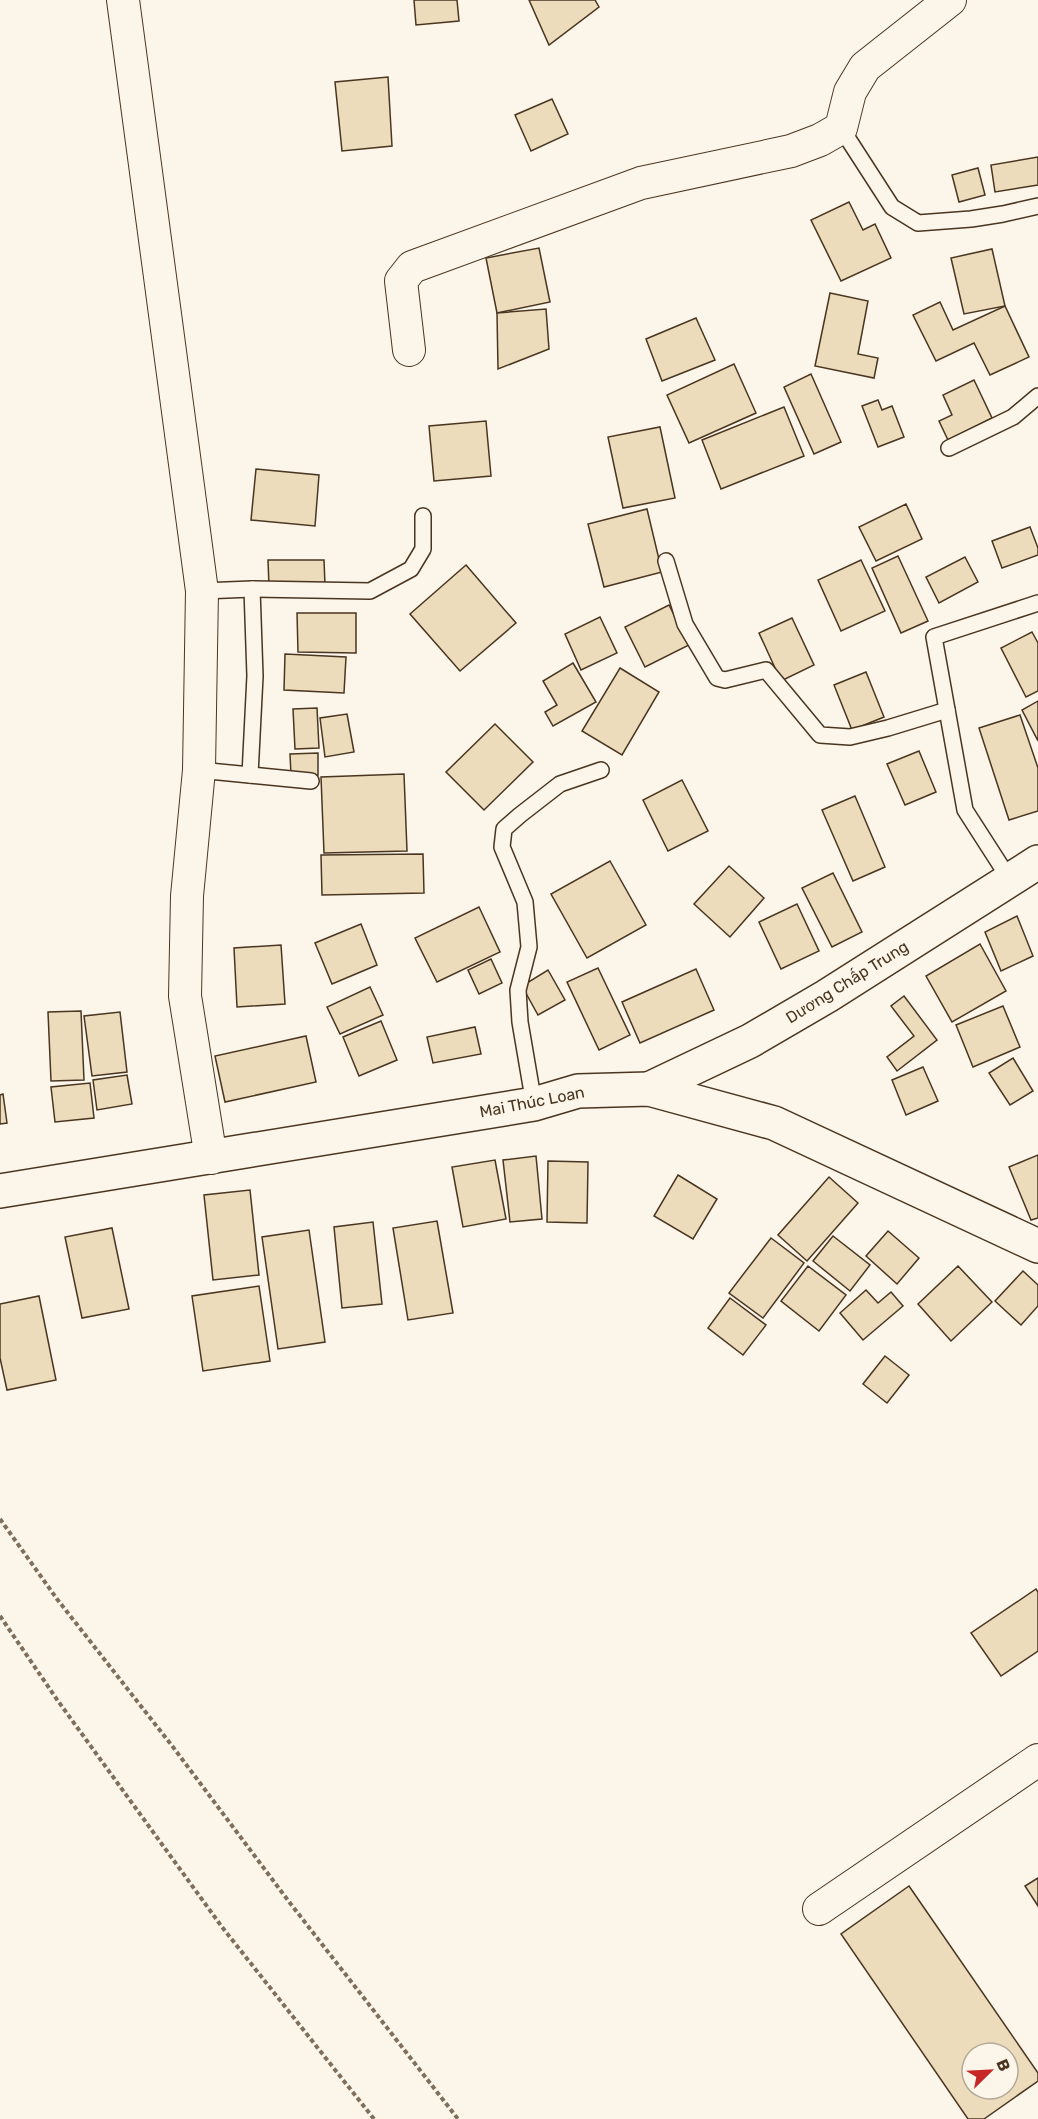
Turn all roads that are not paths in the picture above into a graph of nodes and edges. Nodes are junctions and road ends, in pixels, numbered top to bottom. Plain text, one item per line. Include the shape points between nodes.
1 (123, 0) edge
2 (950, 0) edge
3 (841, 128) junction
4 (1038, 206) edge
5 (409, 350) dead end
6 (1038, 396) edge
7 (948, 448) dead end
8 (423, 516) dead end
9 (666, 561) dead end
10 (252, 589) junction
11 (202, 591) junction
12 (1038, 603) edge
13 (947, 710) junction
14 (199, 770) junction
15 (601, 770) dead end
16 (250, 775) junction
17 (310, 781) dead end
18 (1038, 862) edge
19 (1010, 880) junction
20 (650, 1089) junction
21 (534, 1104) junction
22 (211, 1158) junction
23 (0, 1191) edge
24 (1038, 1246) edge
25 (1038, 1760) edge
26 (819, 1909) dead end

1 - 11 street
2 - 3 street via 865,67 850,92
3 - 4 lane via 892,207 918,223 971,219
3 - 5 street via 791,151 641,183 412,267 401,281
6 - 7 lane via 1013,417
8 - 10 lane via 423,549 411,569 370,591
9 - 13 lane via 685,624 717,678 725,680 766,670 820,735 850,737
10 - 11 lane
10 - 16 lane via 255,676
11 - 14 street
12 - 13 lane via 934,637
13 - 19 lane via 965,810
14 - 16 lane
14 - 22 street via 187,896 185,996
15 - 21 lane via 560,784 504,829 502,847 525,902 529,947 518,990
16 - 17 lane
18 - 19 main road, Dương Chấp Trung
19 - 20 main road, Dương Chấp Trung via 750,1041
20 - 21 main road, Mai Thúc Loan via 578,1091
20 - 24 main road, Mai Thúc Loan via 774,1123
21 - 22 main road, Mai Thúc Loan
22 - 23 main road, Mai Thúc Loan
25 - 26 street

